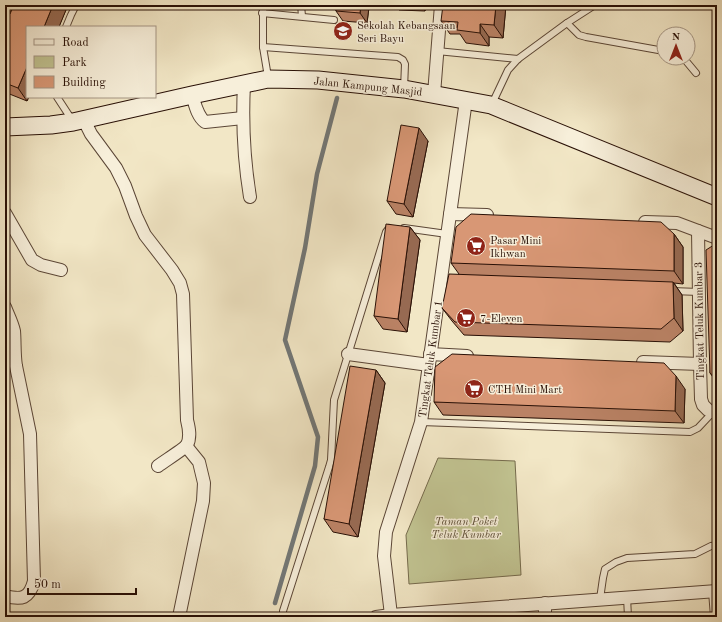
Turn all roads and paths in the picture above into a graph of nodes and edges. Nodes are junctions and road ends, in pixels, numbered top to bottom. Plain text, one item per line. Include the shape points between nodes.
1 (76, 5) edge
2 (263, 5) edge
3 (301, 5) edge
4 (441, 5) edge
5 (595, 5) edge
6 (262, 13) junction
7 (302, 16) junction
8 (334, 20) edge
9 (567, 23) junction
10 (66, 26) edge
11 (263, 48) junction
12 (656, 50) edge
13 (437, 51) junction
14 (518, 59) junction
15 (690, 66) edge
16 (696, 73) dead end
17 (268, 79) junction
18 (244, 84) junction
19 (404, 89) junction
20 (434, 94) junction
21 (192, 95) junction
22 (58, 98) edge
23 (466, 100) junction
24 (492, 105) junction
25 (243, 118) junction
26 (79, 121) junction
27 (5, 127) edge
28 (250, 197) dead end
29 (717, 197) edge
30 (5, 214) edge
31 (450, 214) junction
32 (497, 216) edge
33 (630, 221) edge
34 (392, 226) edge
35 (399, 227) edge
36 (698, 231) junction
37 (448, 234) junction
38 (717, 238) edge
39 (61, 270) dead end
40 (667, 290) edge
41 (699, 292) junction
42 (5, 307) edge
43 (348, 354) junction
44 (478, 356) edge
45 (430, 360) junction
46 (628, 361) edge
47 (700, 364) junction
48 (713, 412) edge
49 (421, 422) junction
50 (186, 446) junction
51 (158, 466) dead end
52 (711, 546) dead end
53 (716, 591) edge
54 (5, 596) edge
55 (627, 597) junction
56 (600, 599) junction
57 (545, 604) junction
58 (391, 615) junction
59 (179, 617) edge
60 (283, 617) edge
61 (376, 617) edge
62 (545, 617) edge
63 (628, 617) edge
64 (717, 617) edge

1 - 10 lane
2 - 6 lane
3 - 7 lane
4 - 13 street
5 - 9 lane
6 - 7 lane
6 - 11 lane
7 - 8 lane
9 - 12 lane via 579,35
9 - 14 lane
11 - 17 lane
11 - 19 lane via 398,57 405,64
13 - 14 lane
13 - 20 street
14 - 24 lane via 508,70
15 - 16 lane
17 - 18 street, Jalan Kampung Masjid
17 - 19 street, Jalan Kampung Masjid via 318,80
18 - 21 street, Jalan Kampung Masjid
18 - 25 street
19 - 20 street, Jalan Kampung Masjid
20 - 23 street, Jalan Kampung Masjid
21 - 25 street via 199,116 205,122
21 - 26 street, Jalan Kampung Masjid
22 - 26 lane
23 - 24 street, Jalan Kampung Masjid
23 - 31 street, Tingkat Teluk Kumbar 1
24 - 29 street, Jalan Kampung Masjid
25 - 28 street
26 - 27 street, Jalan Kampung Masjid
26 - 50 street via 116,168 145,235 180,283 183,294 186,420 189,429
30 - 39 street via 32,260
31 - 32 street
31 - 37 street, Tingkat Teluk Kumbar 1
33 - 36 street via 677,223
34 - 43 lane via 386,232
35 - 37 lane
36 - 38 street
36 - 41 street, Tingkat Teluk Kumbar 3
37 - 45 street, Tingkat Teluk Kumbar 1 via 445,282
40 - 41 lane
41 - 47 street, Tingkat Teluk Kumbar 3
42 - 54 street via 14,331 15,360 30,434 34,581 28,595 15,598
43 - 45 street
43 - 60 lane via 334,400 331,460
44 - 45 street
45 - 49 street, Tingkat Teluk Kumbar 1
46 - 47 street
47 - 48 street, Tingkat Teluk Kumbar 3 via 701,399
48 - 49 lane via 698,428 690,432
49 - 58 street, Tingkat Teluk Kumbar 1 via 386,532 384,556
50 - 51 street
50 - 59 street via 199,462 204,483 203,501
52 - 56 lane via 695,554 628,558 616,562 605,569
53 - 55 street
53 - 64 street
55 - 56 street
55 - 63 lane
56 - 57 street
57 - 58 street
57 - 62 street
58 - 61 street

